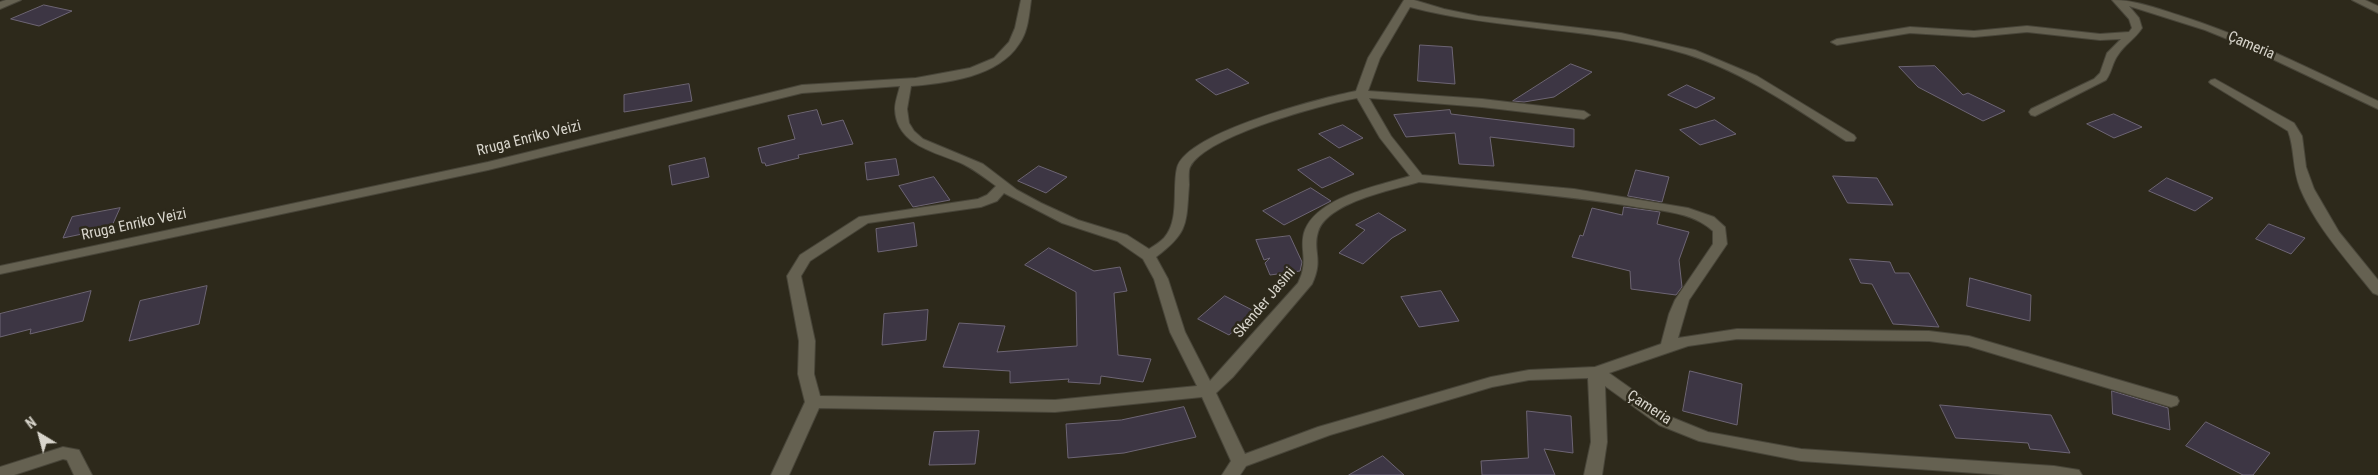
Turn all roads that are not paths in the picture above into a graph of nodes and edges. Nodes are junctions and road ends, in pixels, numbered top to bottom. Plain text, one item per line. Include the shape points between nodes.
1 (16, 0) edge
2 (1026, 0) edge
3 (2118, 0) edge
4 (2357, 0) edge
5 (1409, 1) edge
6 (0, 6) edge
7 (2378, 10) edge
8 (2133, 35) junction
9 (1837, 42) dead end
10 (2214, 82) dead end
11 (906, 83) junction
12 (1360, 94) junction
13 (2378, 105) edge
14 (2035, 112) dead end
15 (1584, 115) dead end
16 (1850, 138) dead end
17 (1418, 178) junction
18 (1002, 187) junction
19 (1149, 256) junction
20 (0, 270) edge
21 (2378, 290) edge
22 (1668, 348) junction
23 (1596, 372) junction
24 (1207, 391) junction
25 (2171, 401) dead end
26 (813, 402) junction
27 (1236, 469) edge
28 (0, 473) edge
29 (83, 475) edge
30 (780, 475) edge
31 (1593, 475) edge
32 (2073, 475) edge

1 - 6 street
2 - 11 street, Rruga Enriko Veizi via 1019,34 1013,46 1002,56 961,75
3 - 8 street via 2134,18 2137,28
3 - 13 street, Çameria via 2209,28
4 - 7 street
5 - 12 street via 1374,58
5 - 16 street via 1433,10 1500,23 1623,38 1690,51 1775,91
8 - 9 street via 2100,37 2026,29 1974,34 1910,30
8 - 14 street via 2115,51 2106,74 2098,82
10 - 21 street via 2296,132 2298,161 2311,198
11 - 18 street via 903,122 912,136 929,147 977,166
11 - 20 street, Rruga Enriko Veizi via 824,85 802,89 488,166
12 - 15 street via 1482,102
12 - 17 street via 1374,122
12 - 19 street via 1241,128 1196,153 1184,166 1179,223 1170,240
17 - 22 street via 1574,193 1688,212 1709,220 1720,230 1720,244 1682,300
17 - 24 street, Skender Jasini via 1348,201 1326,213 1312,228 1310,274 1303,286 1254,339 1228,375
18 - 19 street via 1066,220 1118,235
18 - 26 street via 992,198 981,203 864,220 805,258 794,276 807,342 806,374
19 - 24 street via 1158,271 1174,322
22 - 23 street
22 - 25 street via 1686,341 1737,334 1949,337
23 - 27 street via 1529,375 1491,382 1324,431
23 - 31 street via 1599,442
23 - 32 street, Çameria via 1665,421 1705,437 1801,455
24 - 26 street via 1055,406
24 - 27 street
26 - 30 street
28 - 29 street via 63,452 73,454

